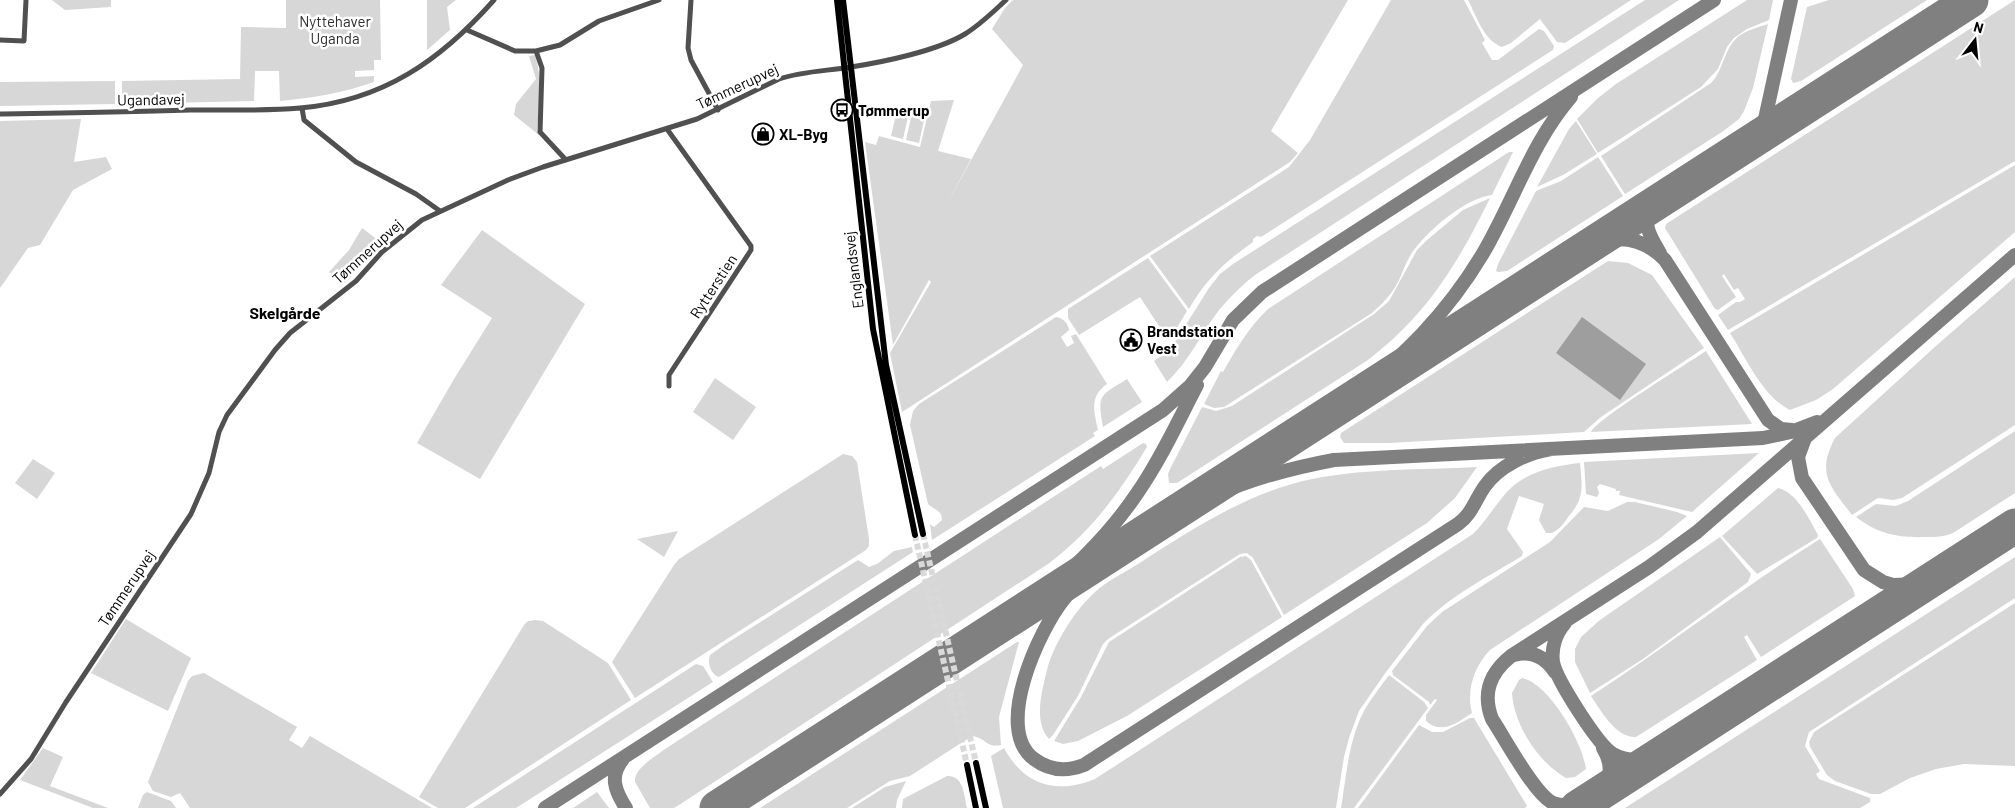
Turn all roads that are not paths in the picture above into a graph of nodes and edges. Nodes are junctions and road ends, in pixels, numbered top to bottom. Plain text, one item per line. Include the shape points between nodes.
1 (26, 0) edge
2 (494, 0) edge
3 (659, 0) edge
4 (691, 0) edge
5 (837, 0) edge
6 (843, 0) edge
7 (1006, 0) edge
8 (467, 30) junction
9 (0, 40) edge
10 (536, 51) junction
11 (851, 67) junction
12 (843, 68) junction
13 (302, 108) junction
14 (718, 110) junction
15 (0, 114) edge
16 (667, 129) junction
17 (566, 160) junction
18 (440, 211) junction
19 (669, 386) dead end
20 (923, 534) tunnel mouth
21 (915, 535) tunnel mouth
22 (976, 763) tunnel mouth
23 (967, 765) tunnel mouth
24 (0, 794) edge
25 (976, 808) edge
26 (986, 808) edge

1 - 9 street via 24,41
2 - 8 street, Ugandavej
3 - 10 street via 599,21 560,45
4 - 14 street via 688,48 691,60
5 - 12 main road, Englandsvej
6 - 11 main road, Englandsvej
7 - 11 street, Tømmerupvej via 987,18 948,43
8 - 10 street via 515,51
8 - 13 street, Ugandavej via 435,57 401,78 349,98
10 - 17 street via 542,68 540,132
11 - 12 street, Tømmerupvej
11 - 20 main road, Englandsvej via 886,365
12 - 14 street, Tømmerupvej via 779,79
12 - 21 main road, Englandsvej via 872,329
13 - 15 street, Ugandavej
13 - 18 street via 304,120 356,162 409,190
14 - 16 street, Tømmerupvej
16 - 17 street, Tømmerupvej
16 - 19 street, Rytterstien via 751,250 669,375
17 - 18 street, Tømmerupvej via 508,180
18 - 24 street, Tømmerupvej via 403,233 356,281 290,333 274,350 223,423 209,473 191,514 31,759
22 - 26 main road
23 - 25 main road

